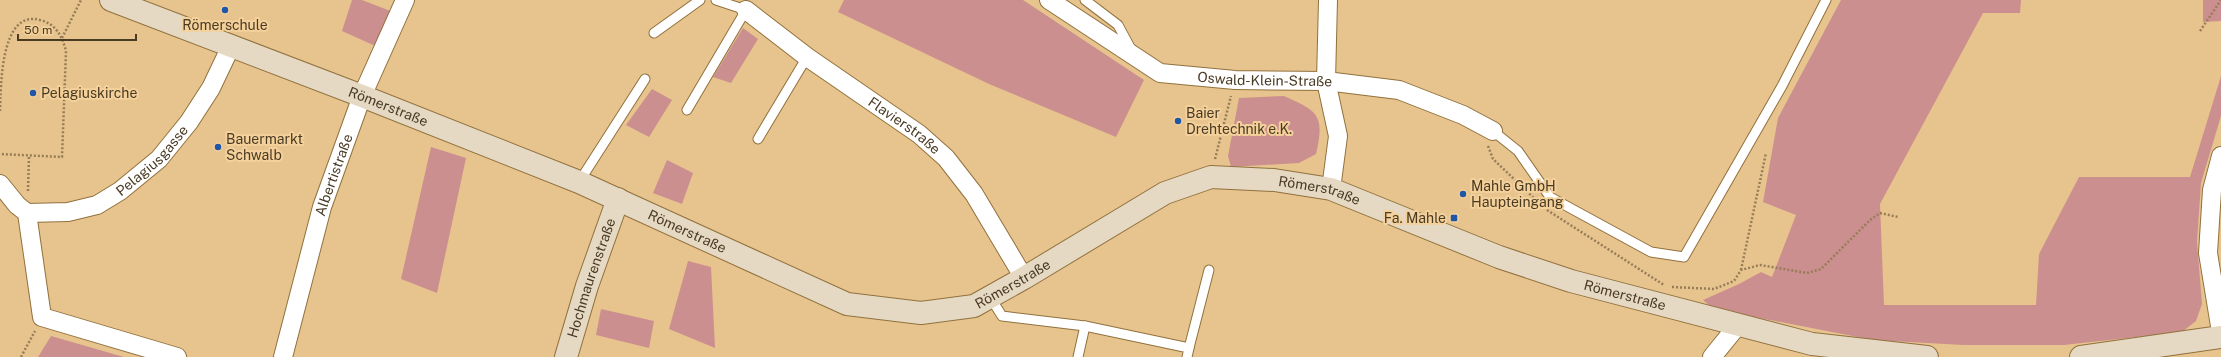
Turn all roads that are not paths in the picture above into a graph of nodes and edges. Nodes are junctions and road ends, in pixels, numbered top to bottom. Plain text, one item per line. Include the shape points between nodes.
1 (112, 0) edge
2 (405, 0) edge
3 (700, 0) edge
4 (716, 0) edge
5 (1049, 0) edge
6 (1085, 0) edge
7 (1328, 0) edge
8 (1826, 0) edge
9 (746, 10) junction
10 (654, 33) dead end
11 (231, 46) junction
12 (807, 57) junction
13 (1135, 57) junction
14 (644, 79) dead end
15 (1326, 81) junction
16 (362, 96) junction
17 (687, 110) dead end
18 (1487, 128) joint
19 (758, 139) dead end
20 (2221, 156) edge
21 (579, 182) junction
22 (0, 184) edge
23 (1331, 190) junction
24 (618, 199) junction
25 (27, 213) junction
26 (1209, 270) dead end
27 (1024, 278) junction
28 (990, 297) junction
29 (1738, 325) junction
30 (1085, 326) junction
31 (2221, 332) edge
32 (2221, 337) edge
33 (1188, 352) edge
34 (178, 357) edge
35 (283, 357) edge
36 (566, 357) edge
37 (1078, 357) edge
38 (1712, 357) edge
39 (1927, 357) edge
40 (2081, 357) edge

1 - 11 street, Römerstraße
2 - 16 street, Albertistraße
3 - 10 lane
4 - 9 lane
5 - 13 street, Oswald-Klein-Straße
6 - 13 lane via 1118,25
7 - 15 street
8 - 18 lane via 1782,86 1684,257 1651,252 1550,197 1518,151
9 - 12 street, Flavierstraße
9 - 17 lane
11 - 16 street, Römerstraße
11 - 25 street, Pelagiusgasse via 207,94 189,122 159,159 120,191 97,205 68,212
12 - 19 lane
12 - 27 street, Flavierstraße via 919,134 946,158 974,194
13 - 15 street, Oswald-Klein-Straße via 1160,73 1235,80
14 - 21 lane
15 - 18 street, Oswald-Klein-Straße via 1399,90 1463,115
15 - 23 street via 1338,136
16 - 21 street, Römerstraße
16 - 35 street, Albertistraße via 322,207
20 - 31 street via 2212,190 2208,253
21 - 24 street, Römerstraße
22 - 25 street
23 - 27 street, Römerstraße via 1274,180 1211,177 1165,193
23 - 29 street, Römerstraße via 1499,257 1557,276
24 - 28 street, Römerstraße via 847,304 921,313 974,306
24 - 36 street, Hochmaurenstraße via 587,286
25 - 34 street via 42,317
26 - 33 lane
27 - 28 street, Römerstraße
28 - 30 lane via 1002,316
29 - 38 street
29 - 39 street, Römerstraße via 1812,344
30 - 33 lane
30 - 37 lane
32 - 40 street

